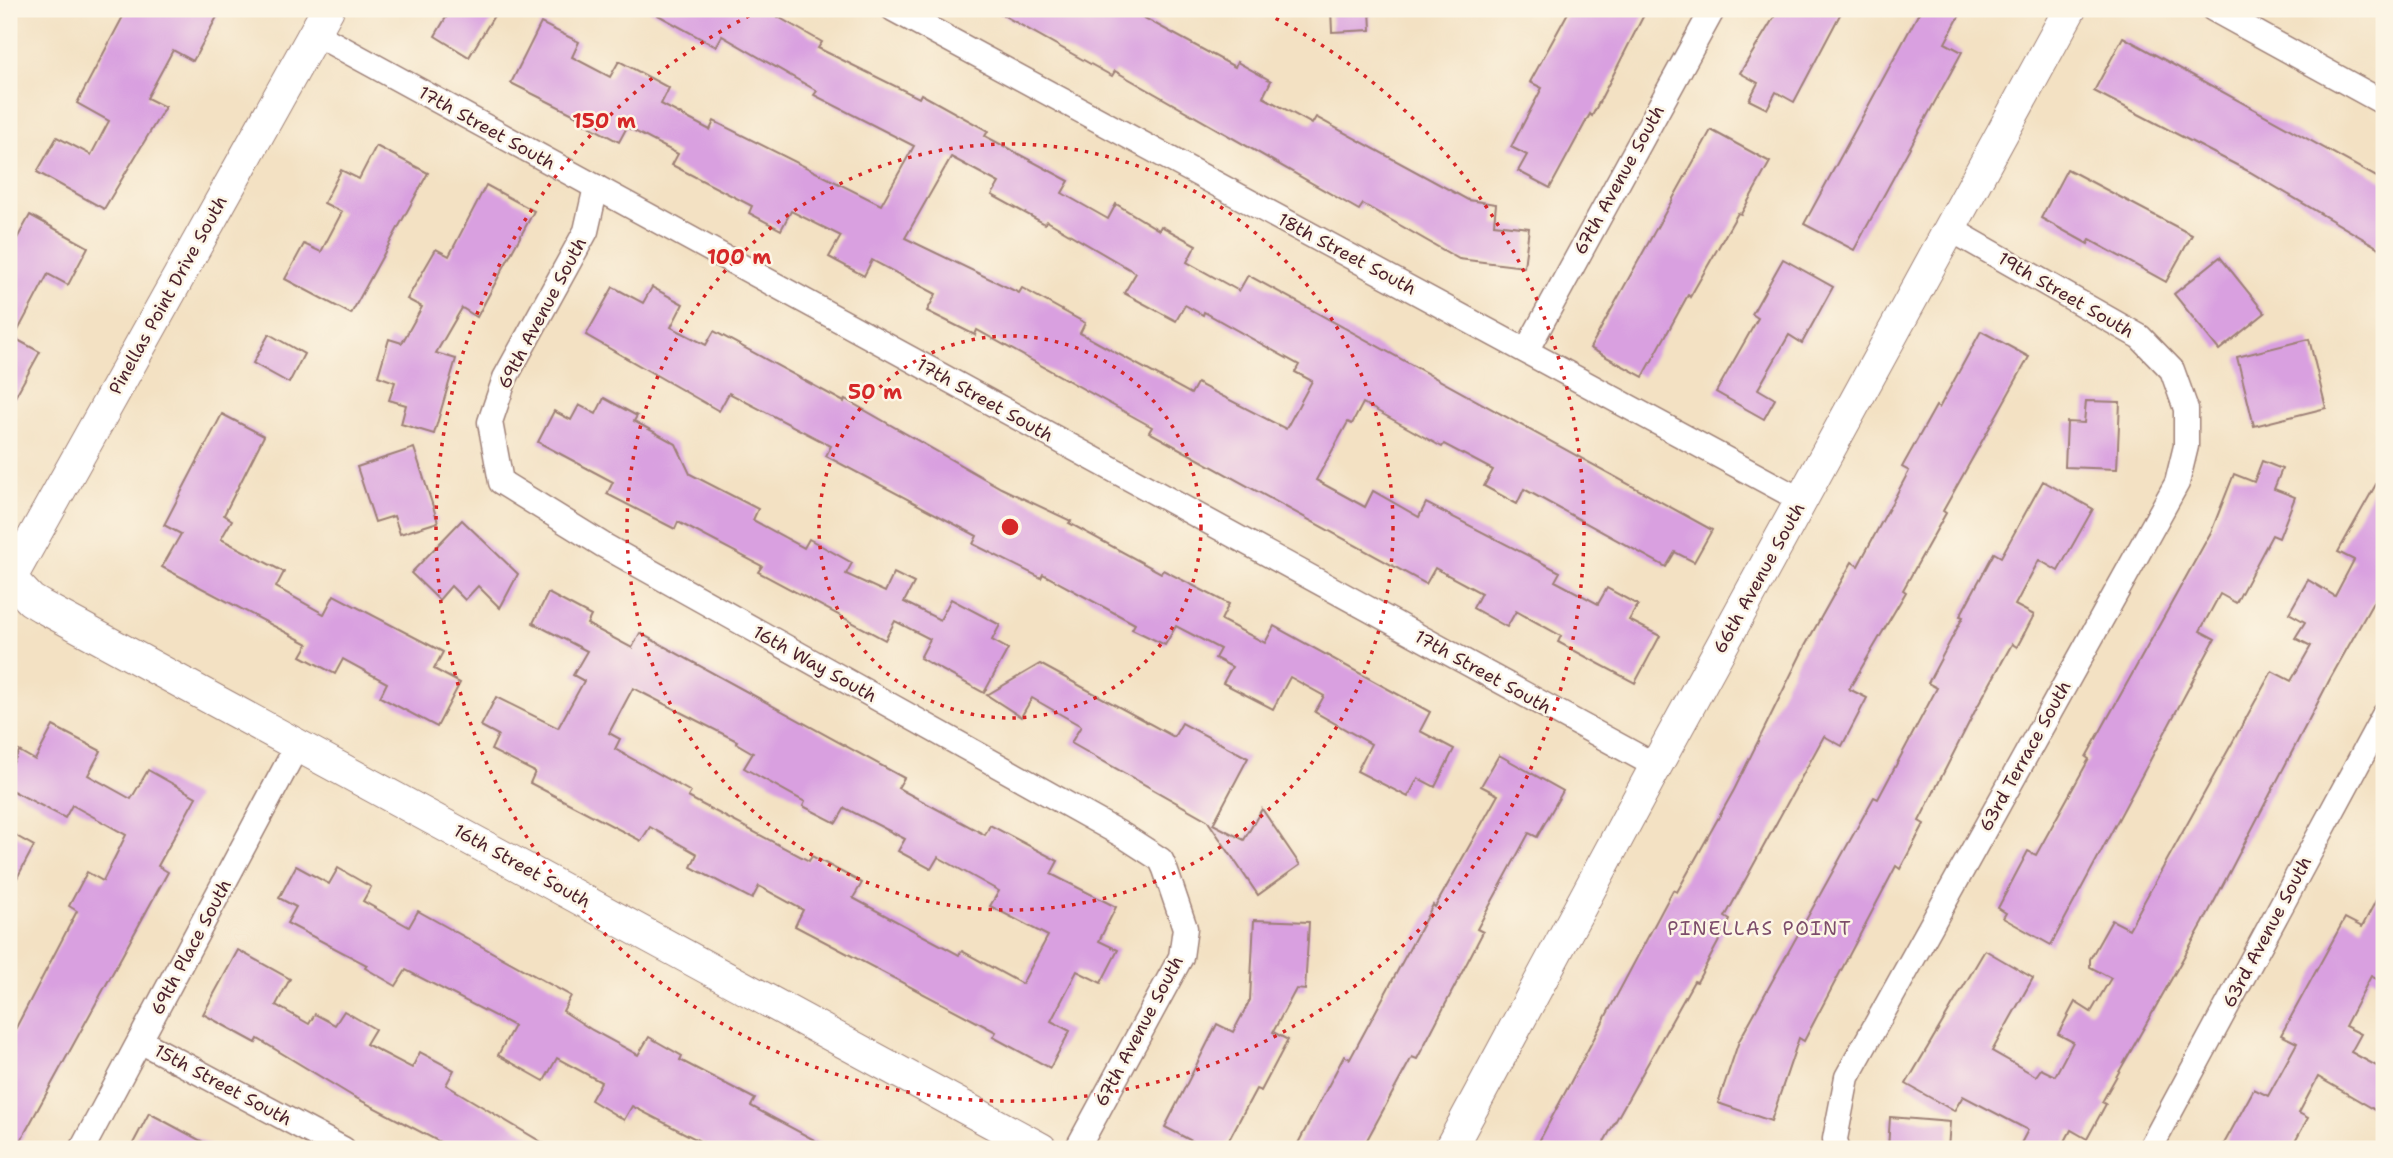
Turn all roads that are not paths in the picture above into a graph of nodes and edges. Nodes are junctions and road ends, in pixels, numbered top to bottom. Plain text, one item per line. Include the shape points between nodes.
1 (893, 9) edge
2 (1713, 9) edge
3 (2070, 9) edge
4 (2213, 9) edge
5 (321, 21) edge
6 (2382, 96) edge
7 (596, 187) junction
8 (1952, 230) junction
9 (1526, 351) junction
10 (2172, 370) joint
11 (493, 438) joint
12 (1801, 500) junction
13 (9, 578) edge
14 (2384, 715) edge
15 (298, 744) junction
16 (1656, 766) junction
17 (1166, 869) joint
18 (140, 1041) junction
19 (1836, 1144) edge
20 (82, 1149) edge
21 (343, 1149) edge
22 (1041, 1149) edge
23 (1077, 1149) edge
24 (1450, 1149) edge
25 (2150, 1149) edge

1 - 9 street, 18th Street South
2 - 9 street, 67th Avenue South
3 - 8 street, 66th Avenue South
4 - 6 street
5 - 7 street, 17th Street South
5 - 13 street, Pinellas Point Drive South
7 - 11 street, 69th Avenue South via 586,231 505,378 490,422
7 - 16 street, 17th Street South
8 - 10 street, 19th Street South via 2140,337
8 - 12 street, 66th Avenue South
9 - 12 street, 18th Street South
10 - 19 street, 63rd Terrace South via 2186,409 2186,446 2177,483 1847,1077
11 - 17 street, 16th Way South via 502,482 603,545 1124,836 1161,860
12 - 16 street, 66th Avenue South
13 - 15 street, 16th Street South via 31,600
14 - 25 street, 63rd Avenue South
15 - 18 street, 69th Place South
15 - 22 street, 16th Street South
16 - 24 street, 66th Avenue South
17 - 23 street, 67th Avenue South via 1185,928 1181,957
18 - 20 street, 69th Place South
18 - 21 street, 15th Street South

